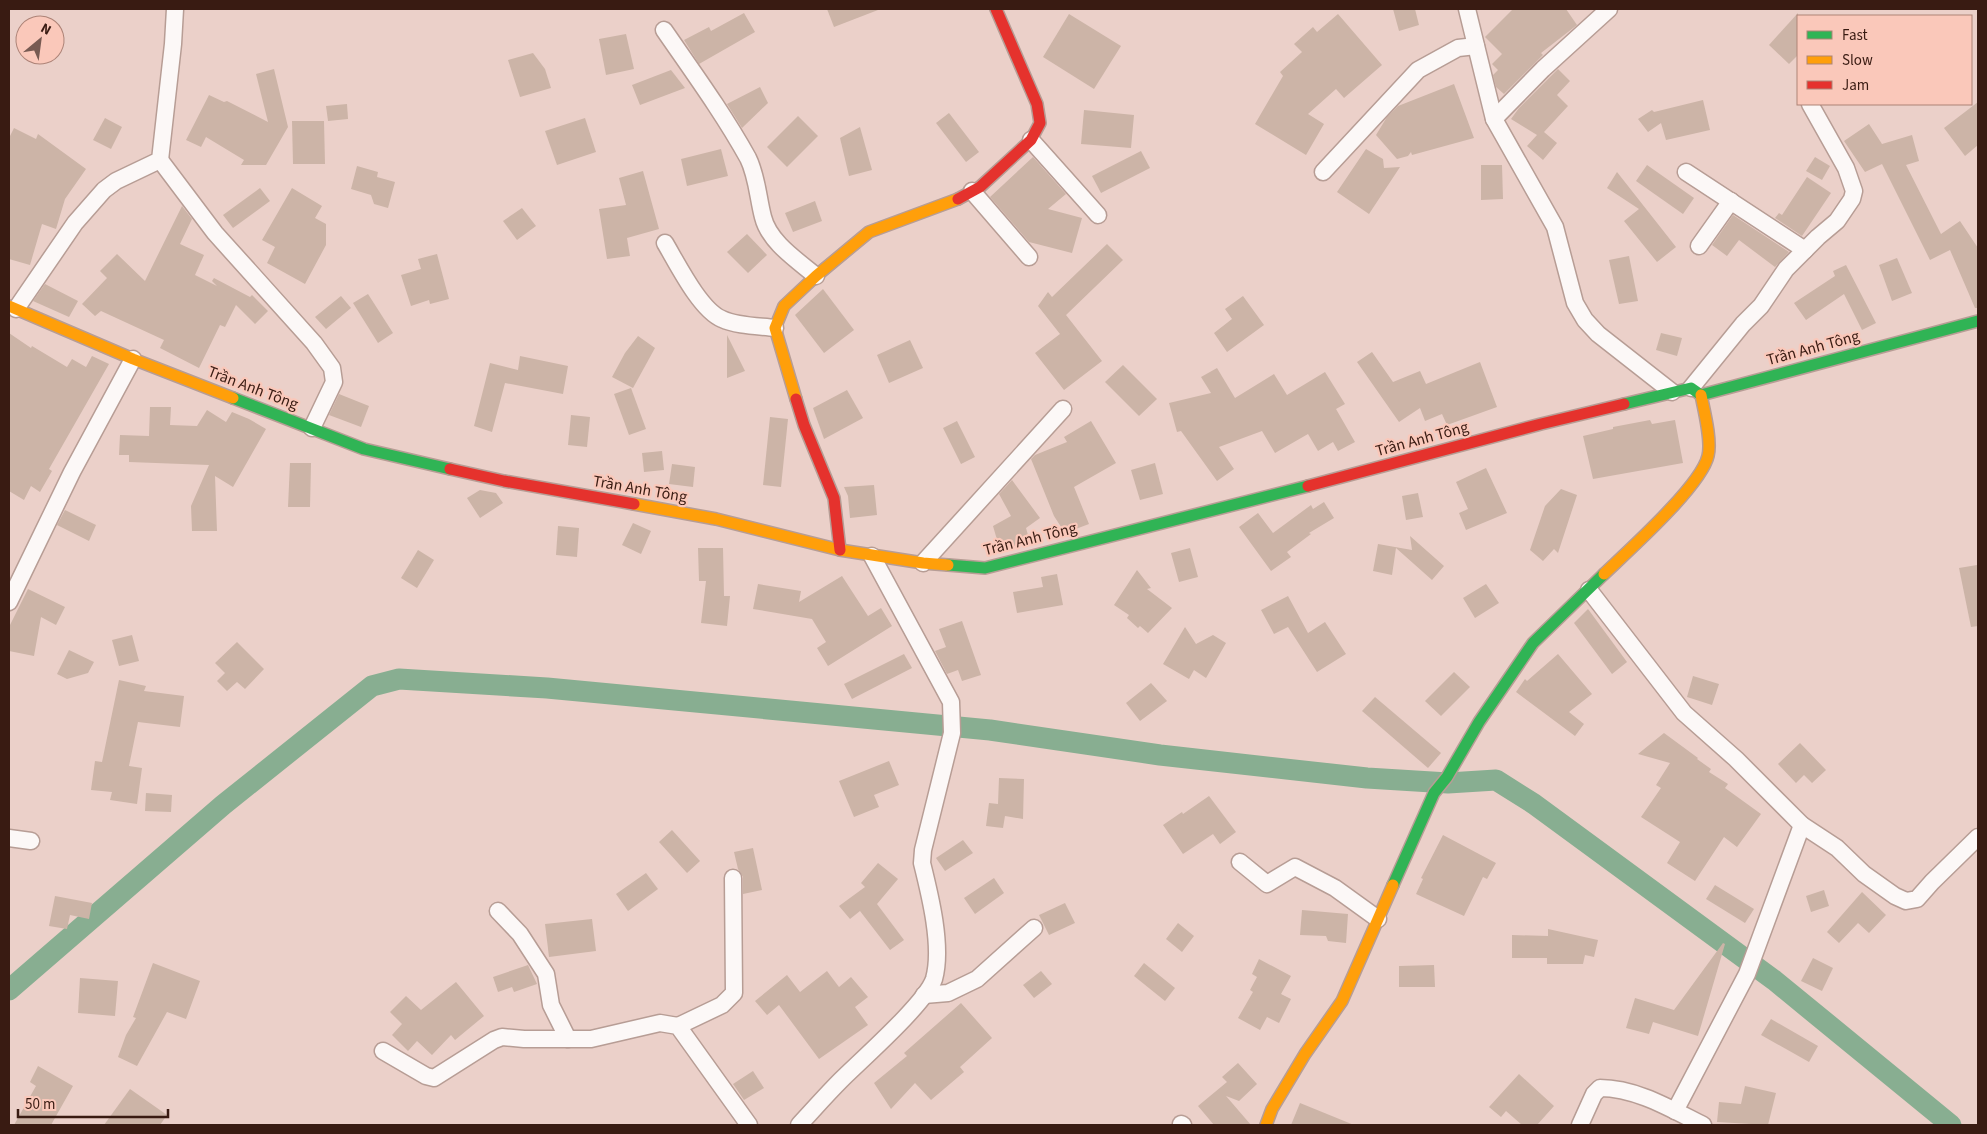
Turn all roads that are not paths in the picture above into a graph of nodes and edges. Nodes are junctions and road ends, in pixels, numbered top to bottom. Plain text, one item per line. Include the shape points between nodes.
1 (175, 9) edge
2 (996, 9) edge
3 (1467, 9) edge
4 (1609, 9) edge
5 (664, 30) dead end
6 (1476, 46) junction
7 (1811, 105) edge
8 (1494, 119) junction
9 (1031, 140) junction
10 (160, 160) junction
11 (1323, 172) dead end
12 (1686, 172) dead end
13 (972, 191) junction
14 (1731, 201) junction
15 (1098, 214) dead end
16 (665, 243) dead end
17 (1699, 246) dead end
18 (1805, 250) junction
19 (1029, 256) dead end
20 (816, 276) junction
21 (12, 308) edge
22 (1978, 321) edge
23 (775, 328) junction
24 (134, 359) junction
25 (1696, 391) junction
26 (1672, 392) junction
27 (1063, 409) dead end
28 (312, 428) junction
29 (840, 550) junction
30 (872, 556) junction
31 (923, 563) junction
32 (1589, 590) junction
33 (9, 602) edge
34 (1802, 825) junction
35 (1978, 837) edge
36 (9, 838) edge
37 (31, 841) dead end
38 (1240, 862) dead end
39 (733, 878) dead end
40 (498, 911) dead end
41 (1378, 919) junction
42 (1034, 928) dead end
43 (924, 995) junction
44 (678, 1026) junction
45 (568, 1039) junction
46 (383, 1051) dead end
47 (1675, 1111) junction
48 (749, 1125) edge
49 (799, 1125) edge
50 (1266, 1125) edge
51 (1580, 1125) edge
52 (1702, 1125) edge

1 - 10 street
2 - 9 street via 1038,104 1040,123
3 - 6 street
4 - 8 street
5 - 20 street via 717,106 749,160 763,218 773,238
6 - 8 street
6 - 11 street via 1458,48 1418,70
7 - 18 street via 1846,168 1854,191 1837,221
8 - 26 street via 1554,227 1575,302 1585,320
9 - 13 street
9 - 15 street
10 - 21 street via 104,190
10 - 28 street via 216,233 314,343 332,368 334,382
12 - 14 street
13 - 19 street
13 - 20 street via 869,232
14 - 17 street
14 - 18 street
16 - 23 street via 697,296 714,316
18 - 25 street via 1786,269 1761,306 1742,324
20 - 23 street via 784,306
21 - 24 street, Trần Anh Tông
22 - 25 street, Trần Anh Tông
23 - 29 street via 804,425 834,498
24 - 28 street, Trần Anh Tông
24 - 33 street via 72,472
25 - 26 street, Trần Anh Tông
25 - 32 street via 1707,428 1708,456 1695,480 1651,530
26 - 31 street, Trần Anh Tông via 985,568
27 - 31 street
28 - 29 street, Trần Anh Tông via 364,449 504,481 716,519
29 - 30 street, Trần Anh Tông
30 - 31 street, Trần Anh Tông
30 - 43 street via 951,702 952,728 922,856 938,961 933,982
32 - 34 street via 1684,713
32 - 41 street via 1533,643 1434,793
34 - 35 street via 1837,848 1864,874 1906,901 1917,900
34 - 47 street via 1747,974
36 - 37 street
38 - 41 street via 1267,884 1294,867 1335,888
39 - 44 street via 734,993 722,1005
40 - 45 street via 520,934 546,974 552,1004
41 - 50 street via 1342,1000 1305,1054
42 - 43 street via 977,979 948,993
43 - 49 street
44 - 45 street via 660,1024 591,1039
44 - 48 street
45 - 46 street via 502,1037 434,1078
47 - 51 street via 1635,1094 1600,1088
47 - 52 street

